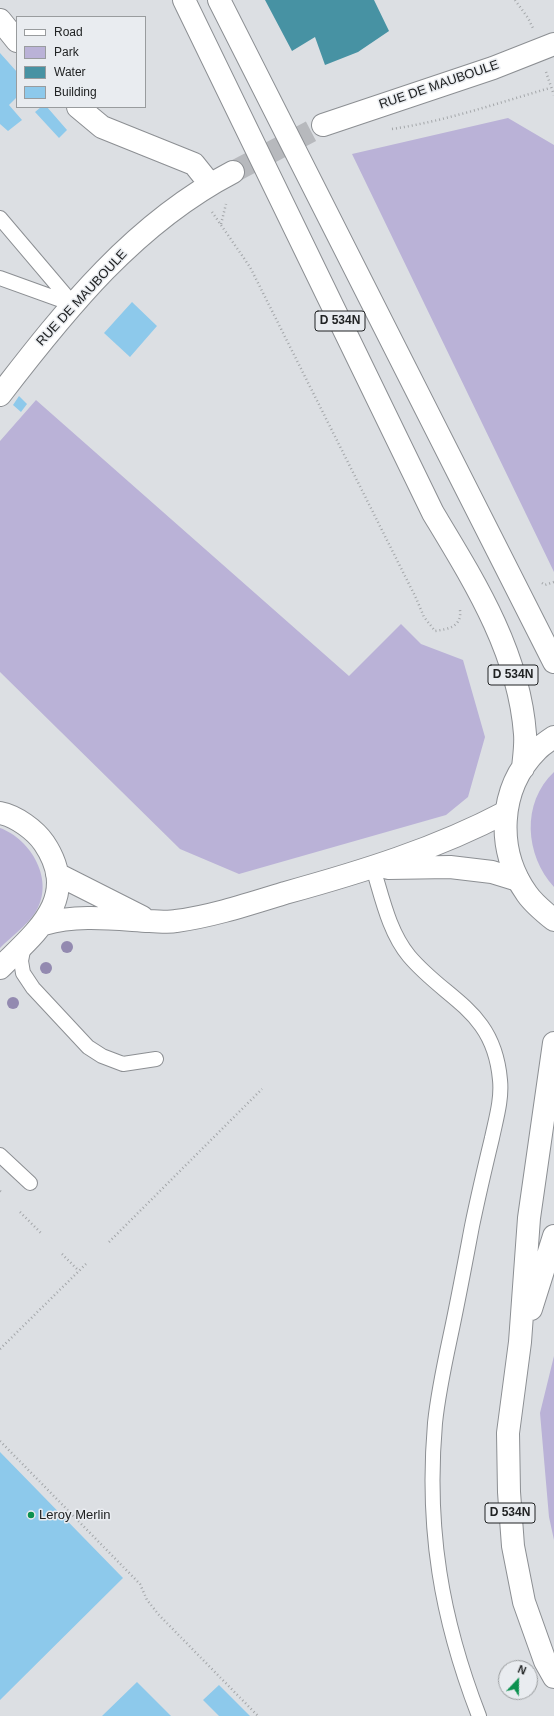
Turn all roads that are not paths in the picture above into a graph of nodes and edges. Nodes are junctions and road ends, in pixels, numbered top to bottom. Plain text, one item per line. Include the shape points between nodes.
1 (184, 0) edge
2 (219, 0) edge
3 (0, 20) edge
4 (16, 40) edge
5 (548, 46) edge
6 (79, 108) edge
7 (323, 125) tunnel mouth
8 (233, 172) tunnel mouth
9 (204, 188) junction
10 (0, 218) edge
11 (0, 278) edge
12 (73, 304) junction
13 (0, 395) edge
14 (554, 662) edge
15 (554, 737) edge
16 (523, 768) junction
17 (506, 812) junction
18 (0, 813) edge
19 (373, 868) junction
20 (57, 874) junction
21 (518, 880) junction
22 (554, 920) edge
23 (148, 921) junction
24 (44, 924) junction
25 (25, 944) junction
26 (0, 968) edge
27 (554, 1044) edge
28 (156, 1060) dead end
29 (0, 1154) edge
30 (30, 1183) dead end
31 (554, 1236) edge
32 (520, 1342) junction
33 (554, 1677) edge
34 (479, 1716) edge

1 - 16 main road, D 534N via 433,513 477,587 494,623 521,703 525,736
2 - 14 main road, D 534N
3 - 4 main road
5 - 7 main road, RUE DE MAUBOULE via 493,68
6 - 9 main road via 102,127 194,164
8 - 9 main road, RUE DE MAUBOULE
9 - 12 main road, RUE DE MAUBOULE via 141,236 110,264
10 - 12 lane
11 - 12 lane
12 - 13 main road, RUE DE MAUBOULE
15 - 16 main road via 537,750
16 - 17 main road via 512,789
17 - 19 main road via 448,840
17 - 21 main road via 505,835 509,858
18 - 20 main road via 20,821 40,838 52,854
19 - 21 main road via 450,867 492,872
19 - 23 main road via 212,914 175,922
19 - 34 lane via 395,933 409,956 470,1010 484,1029 496,1053 500,1081 498,1108 442,1378 435,1422 433,1471 433,1518 438,1570 450,1631
20 - 23 main road
20 - 24 main road via 57,896
21 - 22 main road via 528,896
23 - 24 main road via 83,919 56,920
24 - 25 main road
25 - 26 main road
25 - 28 lane via 23,973 32,988 88,1047 123,1064
27 - 32 main road, D 534N via 529,1218
29 - 30 lane
31 - 32 main road, D 534N
32 - 33 main road, D 534N via 508,1433 513,1546 524,1602 545,1661

